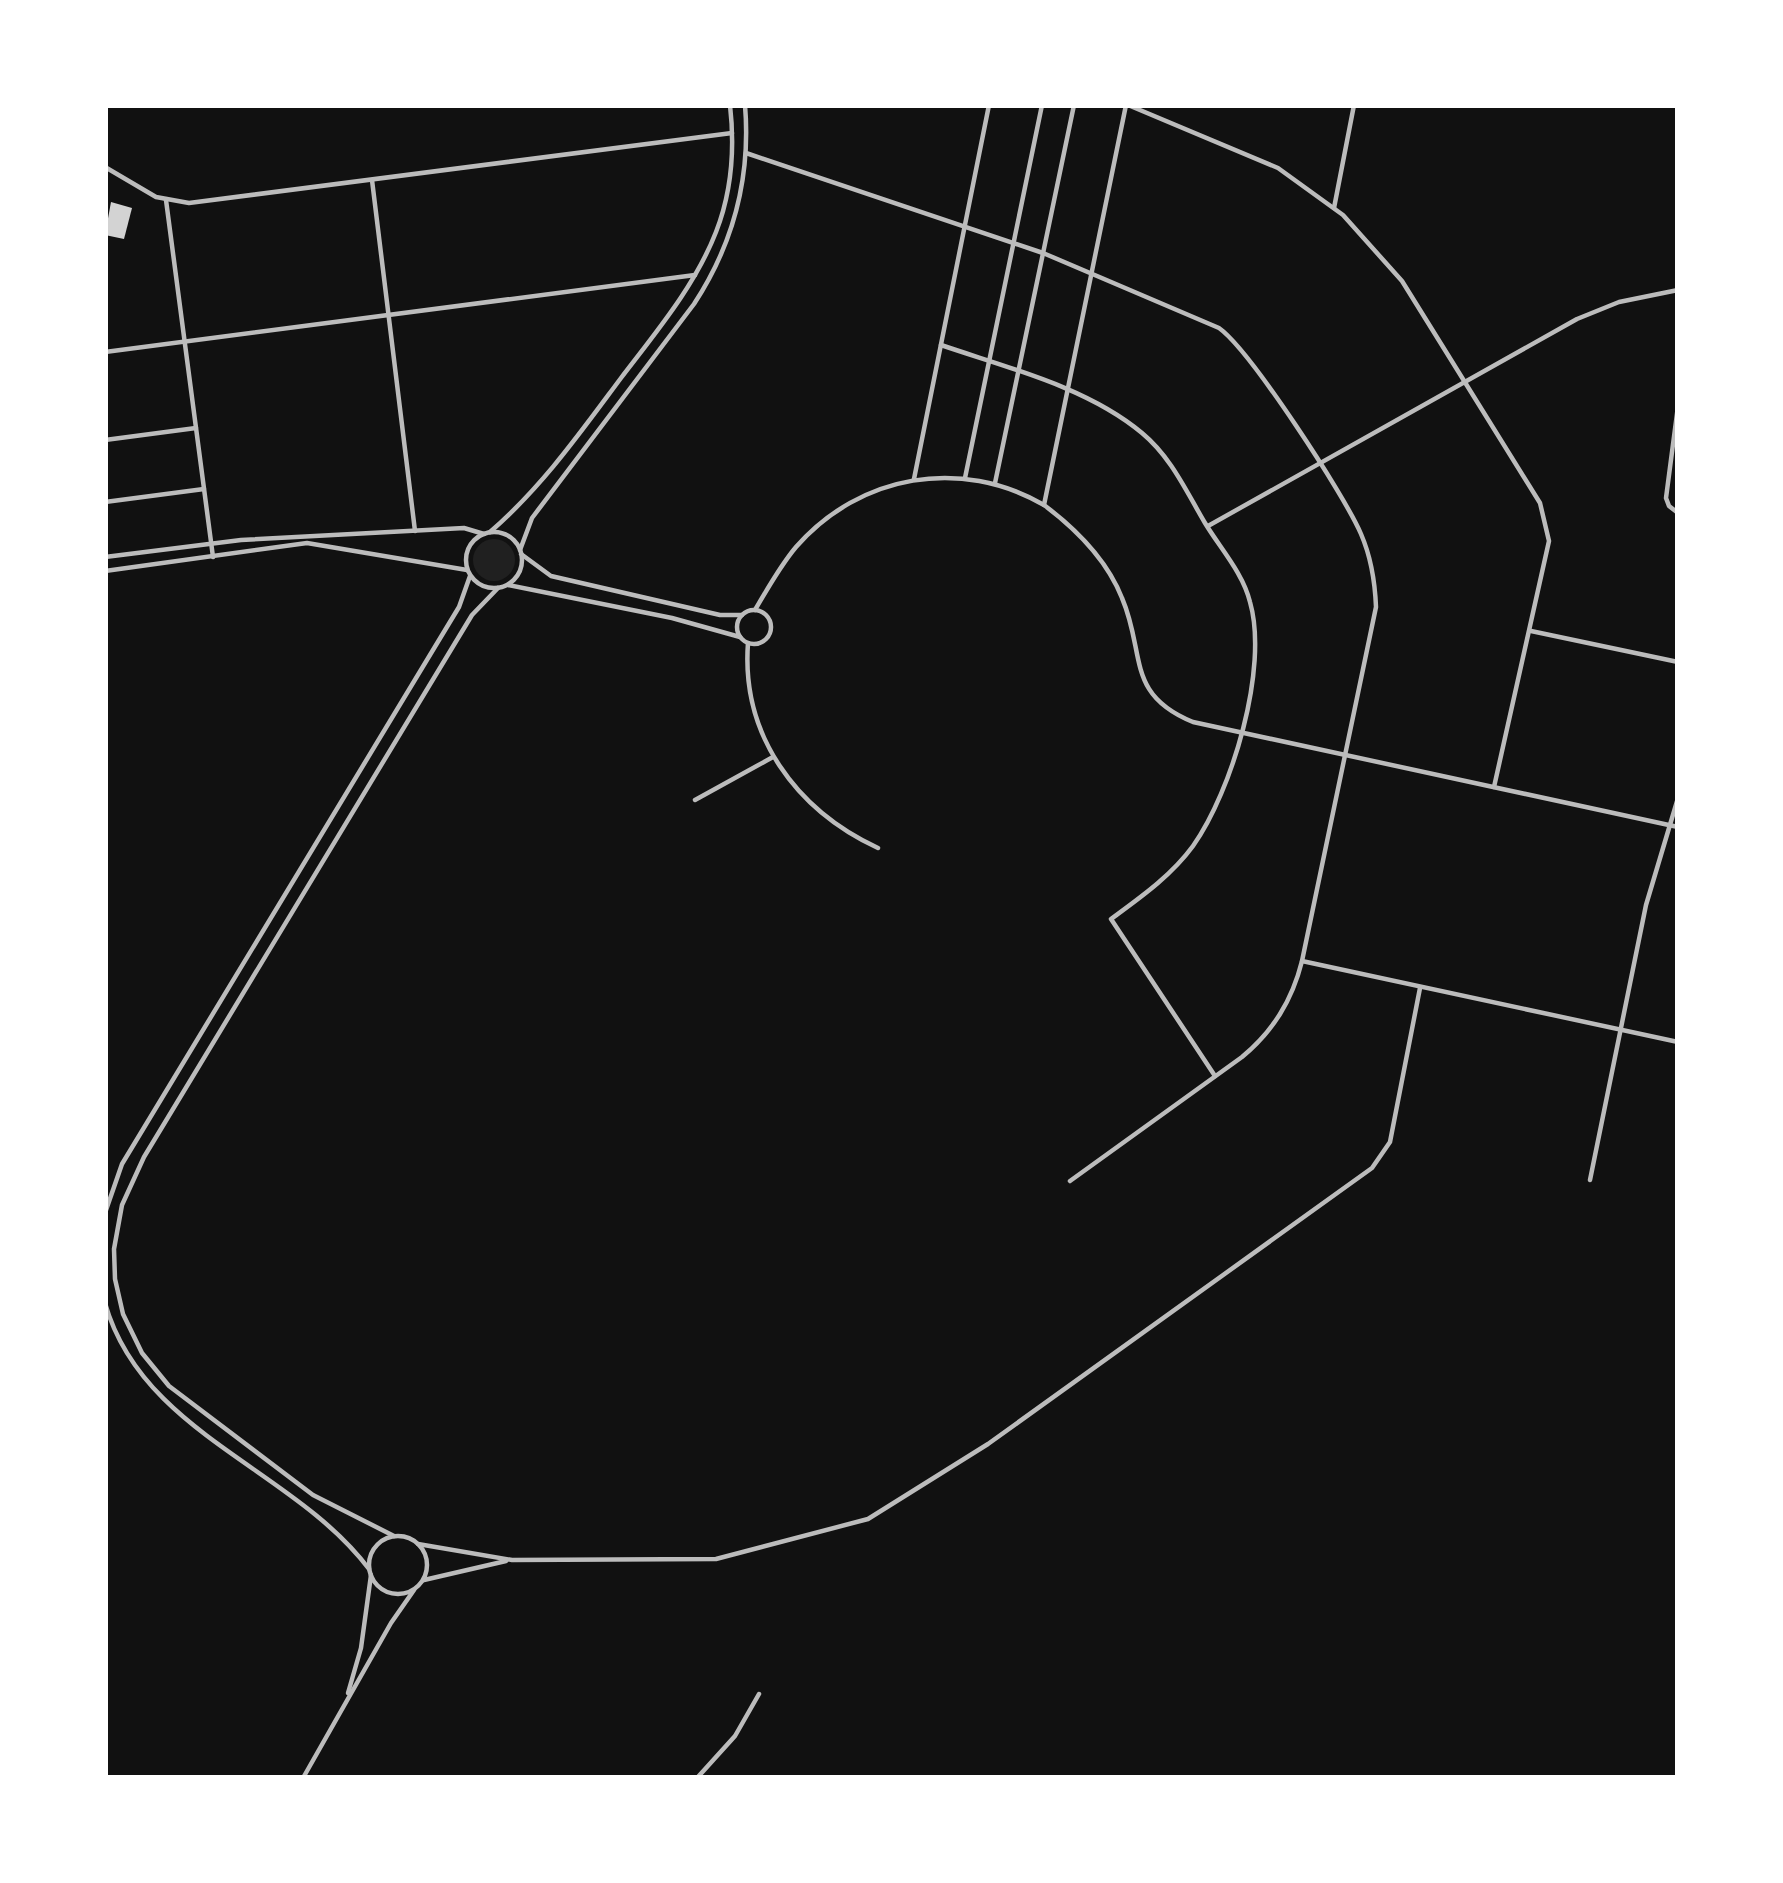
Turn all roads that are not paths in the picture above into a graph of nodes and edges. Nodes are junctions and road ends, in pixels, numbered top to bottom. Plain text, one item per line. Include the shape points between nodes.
1 (730, 105) edge
2 (746, 105) edge
3 (989, 105) edge
4 (1042, 105) edge
5 (1074, 105) edge
6 (1127, 105) edge
7 (1354, 105) edge
8 (732, 133) junction
9 (746, 153) junction
10 (105, 167) edge
11 (372, 180) junction
12 (166, 200) junction
13 (1334, 208) junction
14 (965, 224) junction
15 (1014, 242) junction
16 (1043, 253) junction
17 (1093, 272) junction
18 (695, 275) junction
19 (1678, 290) edge
20 (388, 316) junction
21 (184, 342) junction
22 (941, 345) junction
23 (105, 352) edge
24 (989, 361) junction
25 (1018, 372) junction
26 (1465, 383) junction
27 (1068, 391) junction
28 (1678, 406) edge
29 (196, 428) junction
30 (105, 440) edge
31 (1318, 465) junction
32 (965, 478) junction
33 (914, 479) junction
34 (995, 483) junction
35 (204, 489) junction
36 (105, 502) edge
37 (1044, 505) junction
38 (1678, 513) edge
39 (1207, 527) junction
40 (415, 531) junction
41 (487, 533) junction
42 (211, 544) junction
43 (521, 552) junction
44 (213, 556) junction
45 (105, 557) edge
46 (105, 571) edge
47 (469, 573) junction
48 (508, 585) junction
49 (498, 588) junction
50 (755, 610) junction
51 (742, 615) junction
52 (1529, 630) junction
53 (740, 637) junction
54 (748, 643) junction
55 (1678, 662) edge
56 (1239, 732) junction
57 (1345, 755) junction
58 (773, 758) junction
59 (1494, 787) junction
60 (1678, 798) edge
61 (695, 800) dead end
62 (1668, 825) junction
63 (1678, 827) edge
64 (878, 848) dead end
65 (1302, 961) junction
66 (1420, 988) junction
67 (1619, 1030) junction
68 (1678, 1042) edge
69 (1214, 1076) junction
70 (1590, 1180) dead end
71 (1070, 1181) dead end
72 (105, 1213) edge
73 (105, 1303) edge
74 (394, 1537) junction
75 (418, 1544) junction
76 (512, 1560) junction
77 (370, 1572) junction
78 (423, 1580) junction
79 (414, 1590) junction
80 (759, 1694) dead end
81 (338, 1715) junction
82 (303, 1778) edge
83 (697, 1778) edge

1 - 8 street
2 - 9 street
3 - 14 street
4 - 15 street
5 - 16 street
6 - 13 street via 1278,168
6 - 17 street
7 - 13 street
8 - 11 street
8 - 18 street via 725,203
9 - 14 street
9 - 43 street via 734,225 706,286 532,518
10 - 12 street
11 - 12 street
11 - 20 street
12 - 21 street
13 - 26 street via 1402,281
14 - 15 street
14 - 22 street
15 - 16 street
15 - 24 street
16 - 17 street
16 - 25 street
17 - 27 street
17 - 31 street via 1226,333
18 - 20 street
18 - 41 street via 550,473
19 - 26 street via 1592,313
20 - 21 street
20 - 40 street
21 - 23 street
21 - 29 street
22 - 24 street
22 - 33 street
24 - 25 street
24 - 32 street
25 - 27 street
25 - 34 street
26 - 31 street
26 - 52 street via 1546,519 1549,541
27 - 37 street
27 - 39 street via 1155,445
28 - 38 street via 1666,498
29 - 30 street
29 - 35 street
31 - 39 street
31 - 57 street via 1362,535 1376,591
32 - 33 street
32 - 34 street
33 - 50 street via 857,498 824,520
34 - 37 street
35 - 36 street
35 - 42 street
37 - 56 street via 1115,583 1152,694 1183,718
39 - 56 street via 1246,588 1254,617 1256,676
40 - 41 street
40 - 42 street
41 - 43 street via 508,536
41 - 47 street via 469,546
42 - 44 street
42 - 45 street
43 - 48 street via 521,569
43 - 51 street via 551,576
44 - 46 street
44 - 47 street via 319,543
47 - 49 street
47 - 72 street via 459,607 122,1163
48 - 49 street
48 - 53 street
49 - 74 street via 466,624 230,1011 135,1174 116,1234 123,1314 159,1376 314,1496
50 - 51 street
50 - 54 street via 770,631
51 - 53 street
52 - 55 street
52 - 59 street
53 - 54 street
54 - 58 street via 751,703
56 - 57 street
56 - 69 street via 1216,804 1192,846 1111,919
57 - 59 street
57 - 65 street
58 - 61 street
58 - 64 street via 819,812
59 - 62 street
60 - 62 street
62 - 63 street
62 - 67 street
65 - 66 street
65 - 69 street via 1276,1021
66 - 67 street
66 - 76 street via 1390,1142 1372,1168 988,1444 868,1519 716,1558
67 - 68 street
67 - 70 street
69 - 71 street
73 - 77 street via 123,1350 154,1391 328,1524
74 - 75 street
74 - 77 street via 377,1545
75 - 76 street
75 - 78 street via 427,1562
76 - 78 street
77 - 79 street via 389,1593
77 - 81 street via 357,1665
78 - 79 street
79 - 81 street
80 - 83 street
81 - 82 street

